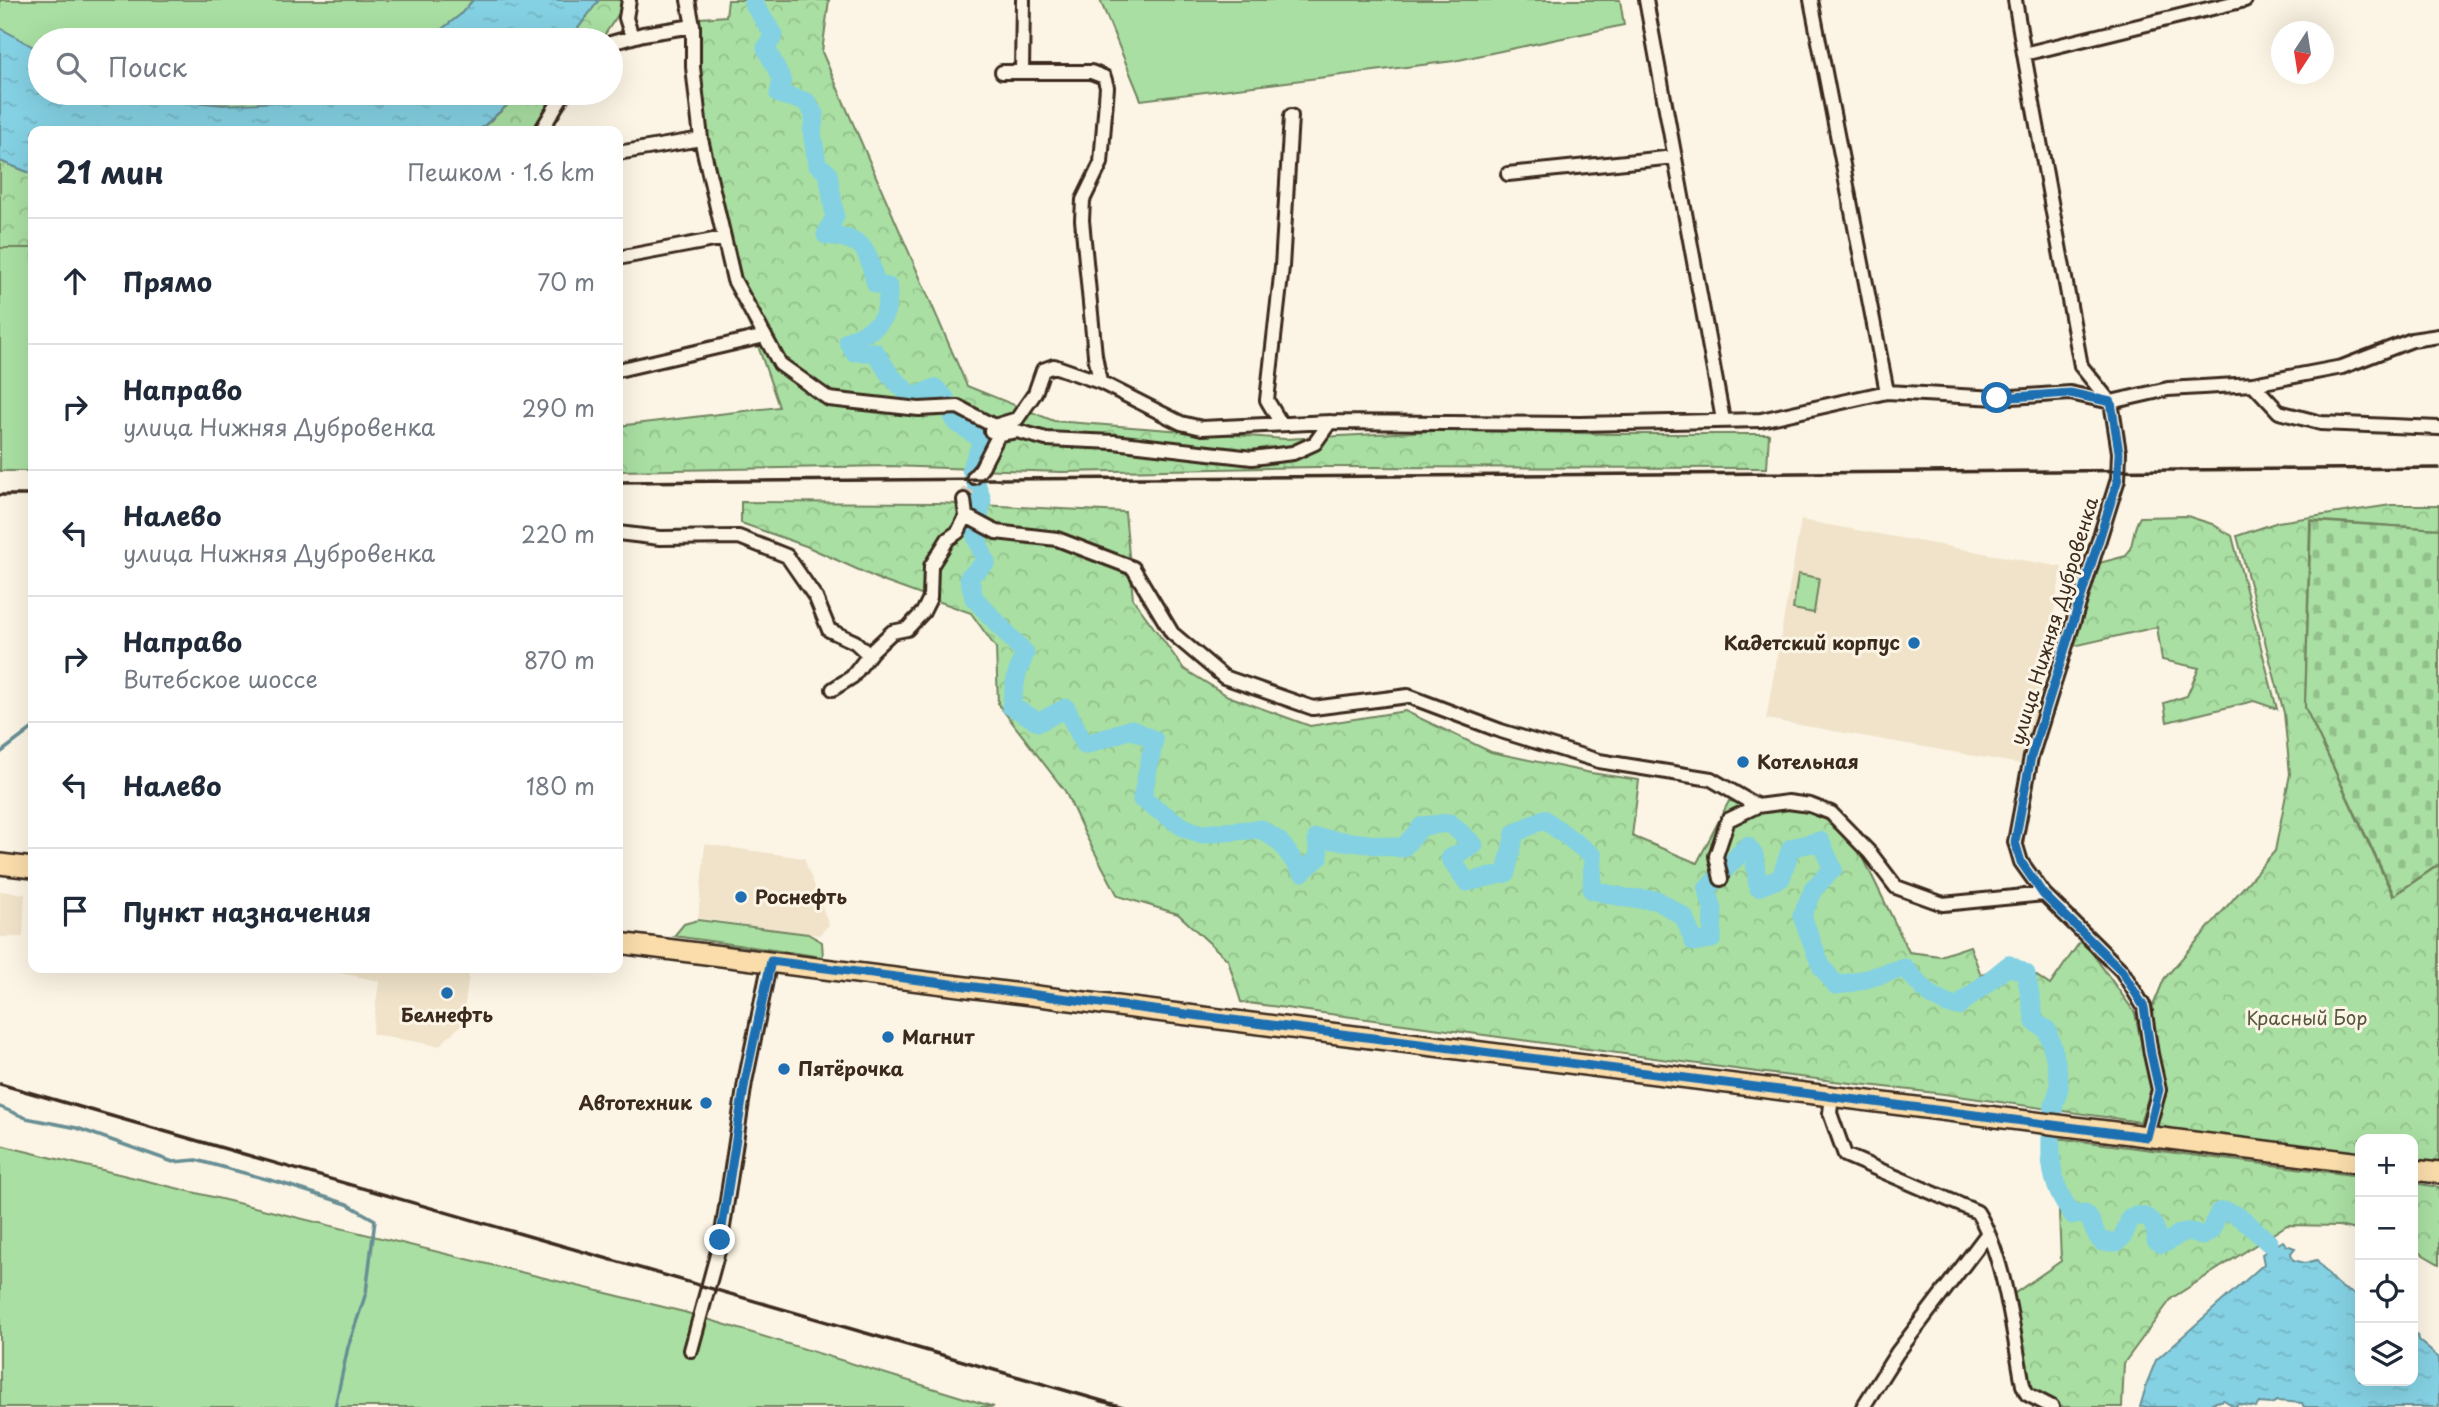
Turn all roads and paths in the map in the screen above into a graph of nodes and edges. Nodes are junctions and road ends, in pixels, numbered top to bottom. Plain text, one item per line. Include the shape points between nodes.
1 (629, 0) edge
2 (688, 0) edge
3 (1023, 0) edge
4 (1647, 0) edge
5 (1811, 0) edge
6 (2015, 0) edge
7 (2245, 0) edge
8 (693, 26) junction
9 (632, 37) junction
10 (623, 40) edge
11 (2024, 54) junction
12 (1002, 72) dead end
13 (1022, 72) junction
14 (557, 105) edge
15 (1291, 116) dead end
16 (544, 126) edge
17 (701, 139) junction
18 (623, 152) edge
19 (1675, 158) junction
20 (1508, 174) dead end
21 (724, 238) junction
22 (623, 257) edge
23 (765, 336) junction
24 (2439, 336) edge
25 (623, 369) edge
26 (1100, 382) junction
27 (2253, 384) junction
28 (1887, 393) junction
29 (2111, 402) junction
30 (1724, 421) junction
31 (1280, 422) junction
32 (1330, 422) junction
33 (994, 426) junction
34 (2439, 428) edge
35 (989, 451) junction
36 (974, 477) tunnel mouth
37 (964, 500) tunnel mouth
38 (966, 516) junction
39 (623, 534) edge
40 (869, 655) junction
41 (833, 689) dead end
42 (1757, 806) junction
43 (0, 864) edge
44 (28, 867) edge
45 (1721, 879) dead end
46 (2043, 894) junction
47 (623, 944) edge
48 (771, 961) junction
49 (1832, 1096) junction
50 (2147, 1137) junction
51 (2355, 1162) edge
52 (2418, 1171) edge
53 (2439, 1173) edge
54 (1988, 1233) junction
55 (691, 1350) dead end
56 (1863, 1407) edge
57 (2052, 1407) edge

1 - 9 street via 626,18
2 - 8 street
3 - 13 street
4 - 19 street
5 - 28 street
6 - 11 street
7 - 11 street
8 - 9 street
8 - 17 street
9 - 10 street
11 - 29 street via 2081,366
12 - 13 street
13 - 26 street via 1091,72 1104,77 1107,87 1101,163 1083,200 1082,220
14 - 16 street
15 - 31 street via 1268,400
17 - 18 street
17 - 21 street
19 - 20 street
19 - 30 street
21 - 22 street
21 - 23 street via 734,280
23 - 25 street
23 - 33 street via 780,364 829,398 919,409 958,407
24 - 27 street via 2412,340 2342,367
26 - 31 street via 1181,423 1202,428
26 - 33 street via 1054,366 1043,370 1035,393 1017,419
27 - 29 street via 2168,389
27 - 34 street via 2279,412 2321,423
28 - 29 street via 1997,398 2070,393
28 - 30 street via 1761,420
29 - 46 street, улица Нижняя Дубровенка via 2118,479 2031,757 2015,842 2021,862
30 - 32 street
31 - 32 street
32 - 35 street via 1315,443 1293,453 1252,458 1046,439 1017,431 999,434
33 - 35 street via 988,436
35 - 36 street
37 - 38 street
38 - 40 street via 931,566 930,598 923,612 907,629 892,632
38 - 42 street via 996,532 1057,539 1133,568 1172,633 1224,677 1313,708 1408,696 1600,761 1711,779
39 - 40 street via 739,537 787,556 816,598 829,630 855,642
40 - 41 street via 852,677
42 - 45 street via 1728,820 1716,856
42 - 46 street via 1788,802 1831,813 1896,887 1943,904
43 - 44 main road
46 - 50 street, улица Нижняя Дубровенка via 2122,971 2144,1007 2159,1090
47 - 48 main road
48 - 49 main road
48 - 55 street via 745,1082 720,1240
49 - 50 main road
49 - 54 street via 1830,1113 1844,1155 1978,1212
50 - 51 main road
52 - 53 main road
54 - 56 street via 1897,1353
54 - 57 street via 2023,1385 2027,1394

